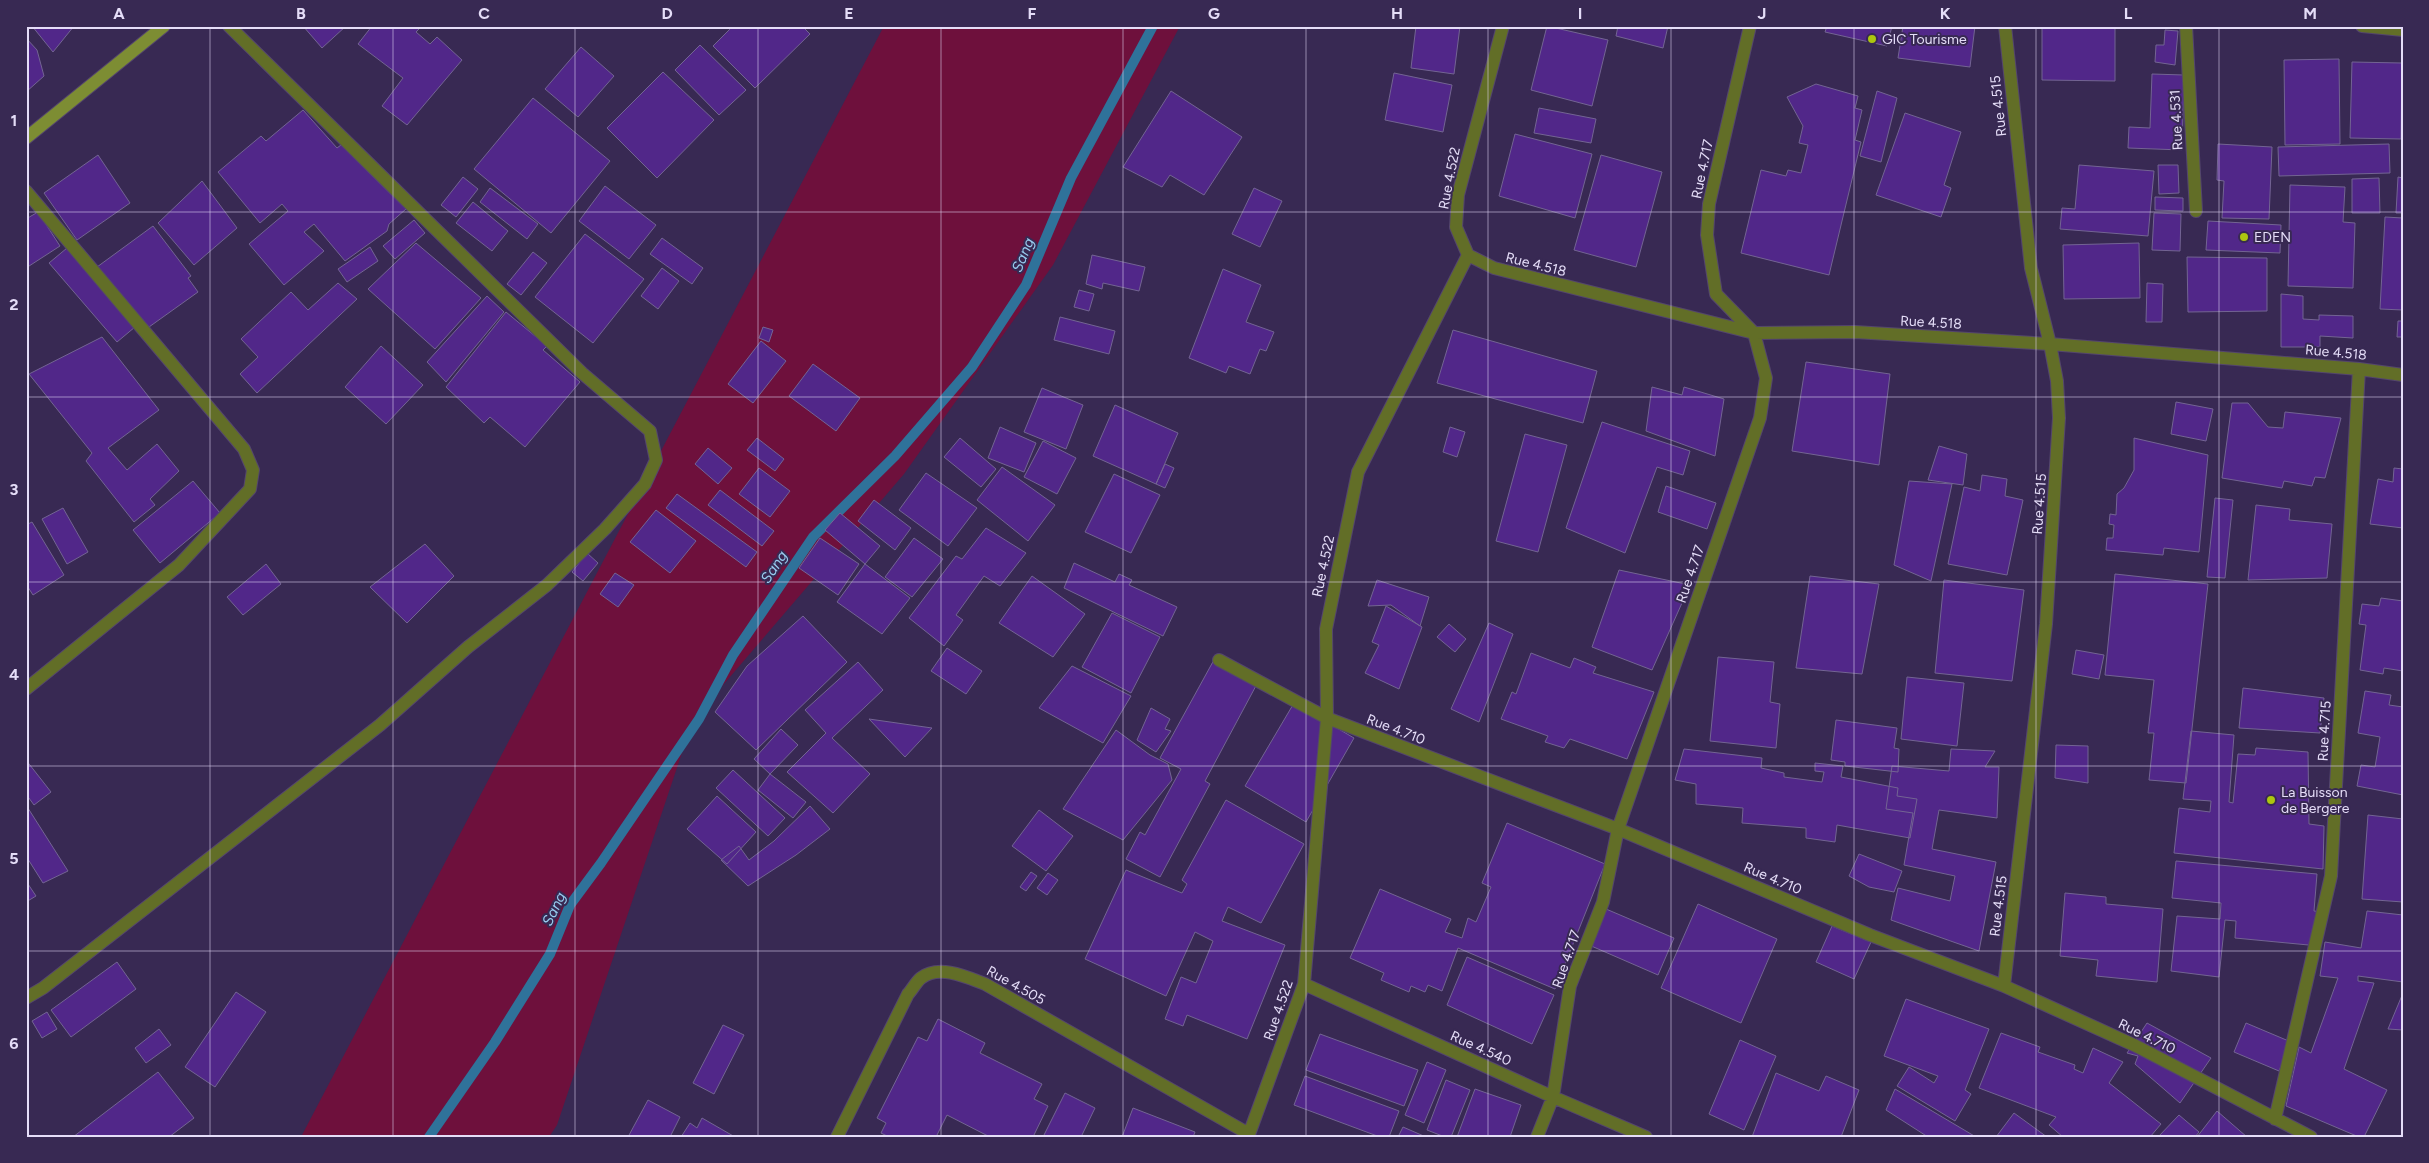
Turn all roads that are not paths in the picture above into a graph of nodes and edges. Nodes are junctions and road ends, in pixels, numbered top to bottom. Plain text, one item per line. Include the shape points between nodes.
1 (164, 26) edge
2 (229, 26) edge
3 (1503, 26) edge
4 (1750, 26) edge
5 (2004, 26) edge
6 (2186, 26) edge
7 (2362, 26) edge
8 (2403, 30) edge
9 (26, 138) edge
10 (26, 191) edge
11 (2196, 211) dead end
12 (1468, 255) junction
13 (1754, 334) junction
14 (2050, 344) junction
15 (2359, 369) junction
16 (2403, 375) edge
17 (1219, 660) dead end
18 (26, 689) edge
19 (1327, 718) junction
20 (1618, 829) junction
21 (1304, 984) junction
22 (2004, 986) junction
23 (26, 998) edge
24 (1553, 1097) junction
25 (2275, 1119) junction
26 (1248, 1135) edge
27 (837, 1137) edge
28 (1537, 1137) edge
29 (1646, 1137) edge
30 (2311, 1137) edge

1 - 9 main road
2 - 23 street via 582,373 650,431 656,460 645,484 605,529 547,585 468,647 380,725
3 - 12 street, Rue 4.522 via 1458,195 1456,227
4 - 13 street, Rue 4.717 via 1709,204 1707,235 1716,294
5 - 14 street, Rue 4.515 via 2031,268
6 - 11 street, Rue 4.531
7 - 8 street
10 - 18 street via 244,449 253,470 250,490 179,565
12 - 13 street, Rue 4.518 via 1494,268
12 - 19 street, Rue 4.522 via 1358,472 1326,628
13 - 14 street, Rue 4.518 via 1855,332
13 - 20 street, Rue 4.717 via 1766,378 1760,418
14 - 15 street, Rue 4.518
14 - 22 street, Rue 4.515 via 2059,418 2046,624
15 - 16 street, Rue 4.518
15 - 25 street, Rue 4.715 via 2331,876
17 - 19 street, Rue 4.710
19 - 20 street, Rue 4.710
19 - 21 street, Rue 4.522
20 - 22 street, Rue 4.710 via 1870,936
20 - 24 street, Rue 4.717 via 1603,902 1570,986
21 - 24 street, Rue 4.540
21 - 26 street, Rue 4.522
22 - 25 street, Rue 4.710 via 2136,1046
24 - 28 street, Rue 4.717
24 - 29 street, Rue 4.540
25 - 30 street, Rue 4.710
26 - 27 street, Rue 4.505 via 985,984 959,973 935,973 921,978 908,994

